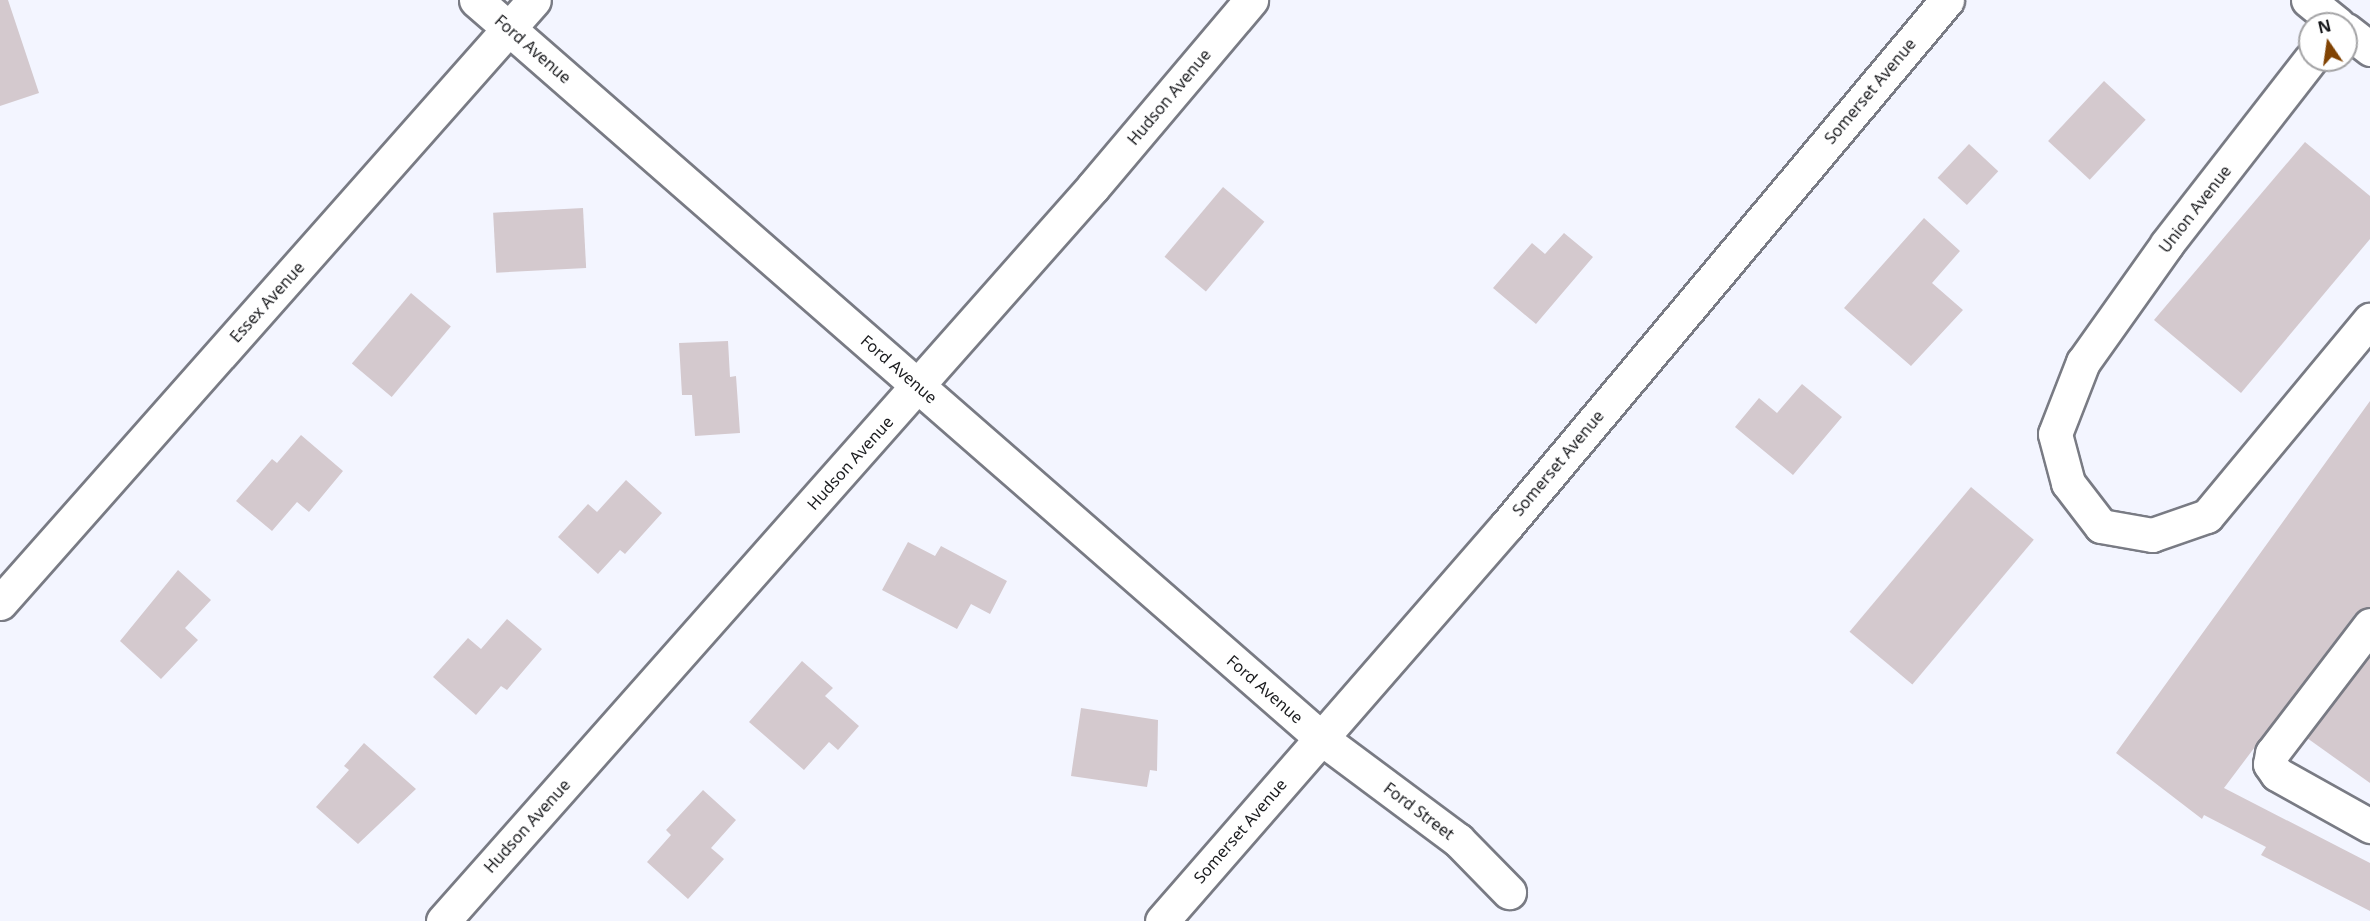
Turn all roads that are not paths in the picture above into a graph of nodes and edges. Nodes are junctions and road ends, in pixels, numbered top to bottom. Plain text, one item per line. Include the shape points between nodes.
1 (476, 0) edge
2 (534, 0) edge
3 (1251, 0) edge
4 (1947, 0) edge
5 (2308, 0) edge
6 (2323, 12) edge
7 (509, 29) junction
8 (2358, 40) edge
9 (2370, 50) edge
10 (2301, 72) edge
11 (2370, 320) edge
12 (918, 386) junction
13 (0, 603) edge
14 (2370, 625) edge
15 (1321, 738) junction
16 (2370, 826) edge
17 (1509, 892) dead end
18 (443, 921) edge
19 (1162, 921) edge

1 - 7 street, Ford Avenue
2 - 7 street, Essex Avenue
3 - 12 street, Hudson Avenue
4 - 15 street, Somerset Avenue
5 - 6 street
7 - 12 street, Ford Avenue
7 - 13 street, Essex Avenue
8 - 9 street
10 - 11 street, Union Avenue via 2167,244 2083,362 2055,434 2067,483 2101,526 2151,535 2207,516
12 - 15 street, Ford Avenue
12 - 18 street, Hudson Avenue
14 - 16 street via 2272,753 2270,764 2277,774
15 - 17 street, Ford Street via 1458,840
15 - 19 street, Somerset Avenue

